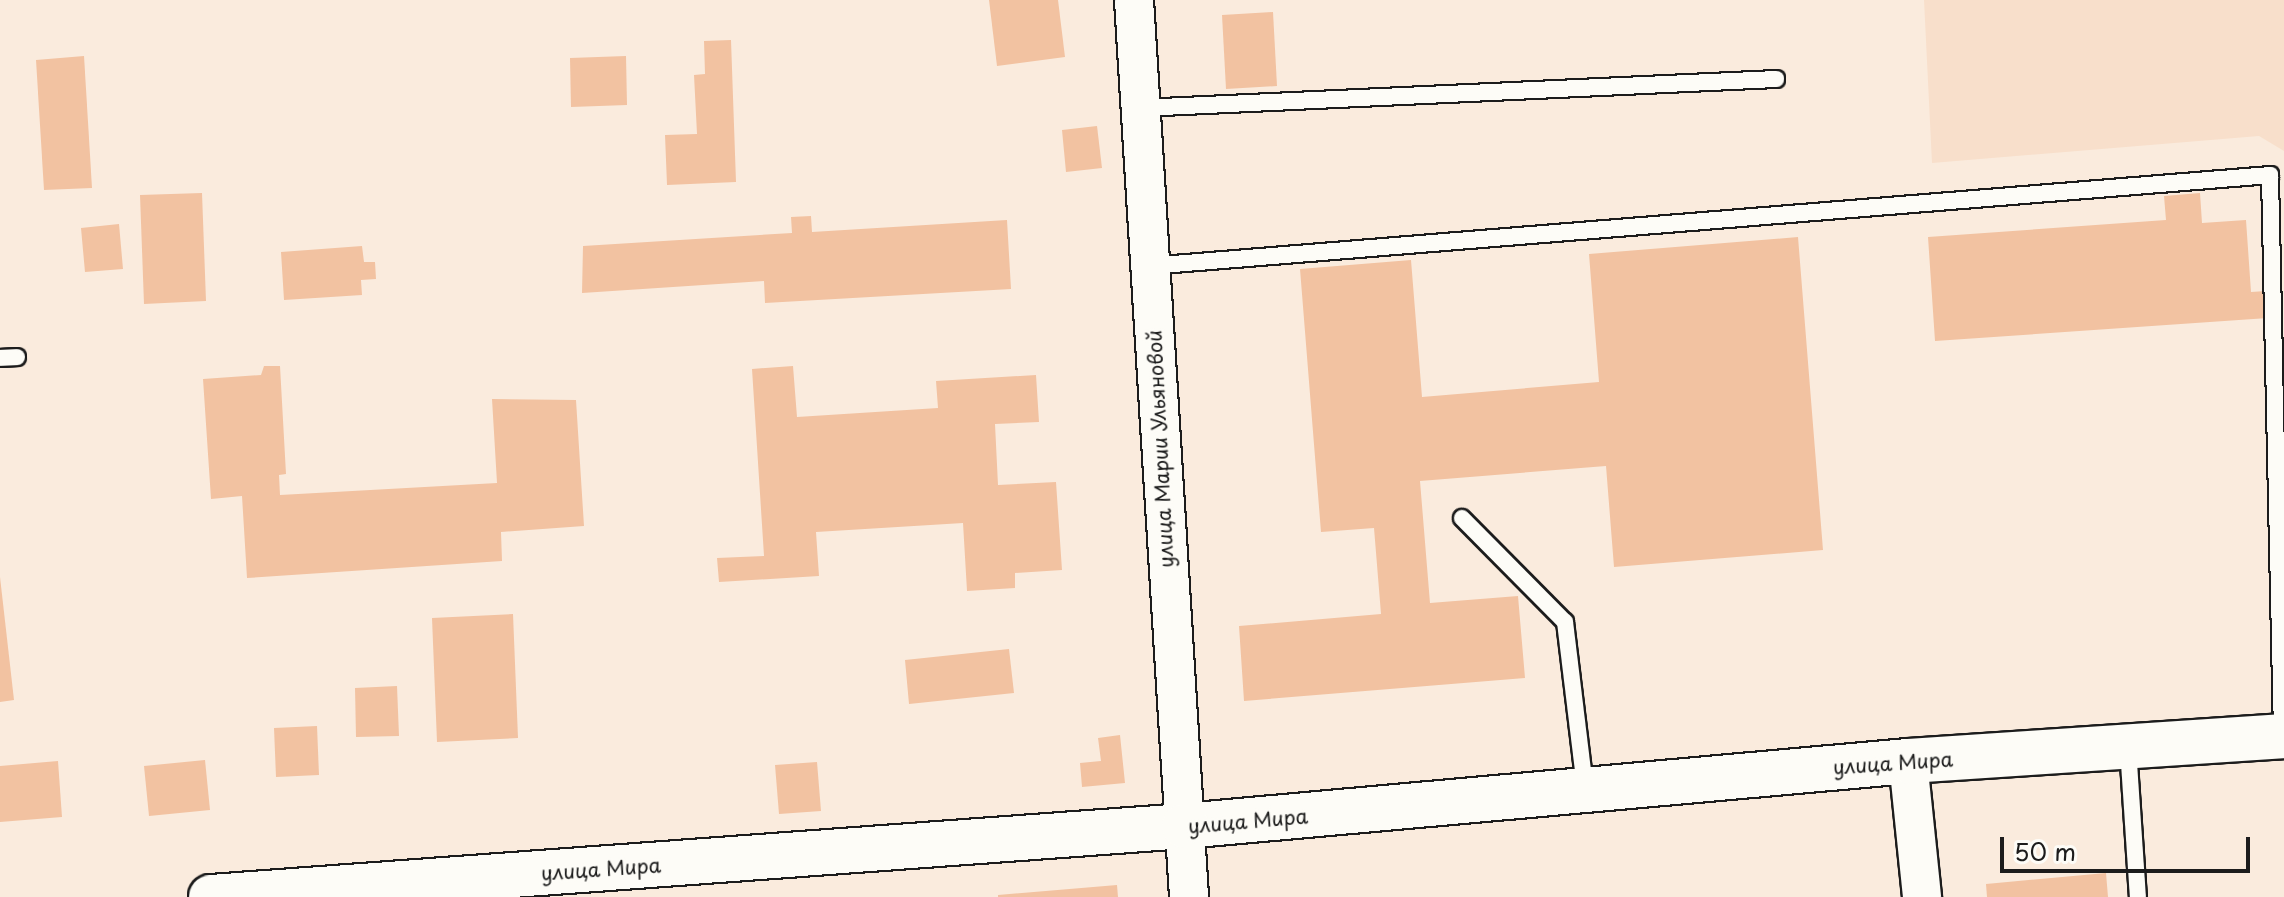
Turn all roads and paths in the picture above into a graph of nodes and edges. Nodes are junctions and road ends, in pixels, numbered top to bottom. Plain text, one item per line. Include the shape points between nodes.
1 (1134, 0) edge
2 (1776, 79) dead end
3 (1140, 108) junction
4 (1149, 266) junction
5 (2280, 499) edge
6 (1462, 518) dead end
7 (2283, 736) edge
8 (2128, 748) junction
9 (1908, 761) junction
10 (1585, 790) junction
11 (1184, 826) junction
12 (211, 897) edge
13 (1189, 897) edge
14 (1922, 897) edge
15 (2138, 897) edge

1 - 3 street, улица Марии Ульяновой
2 - 3 lane
3 - 4 street, улица Марии Ульяновой
4 - 5 lane via 2270,175
4 - 11 street, улица Марии Ульяновой
5 - 7 lane
6 - 10 lane via 1565,622
7 - 8 main road, улица Мира
8 - 9 main road, улица Мира
8 - 15 lane
9 - 10 main road, улица Мира
9 - 14 street
10 - 11 main road, улица Мира
11 - 12 main road, улица Мира
11 - 13 street, улица Марии Ульяновой

